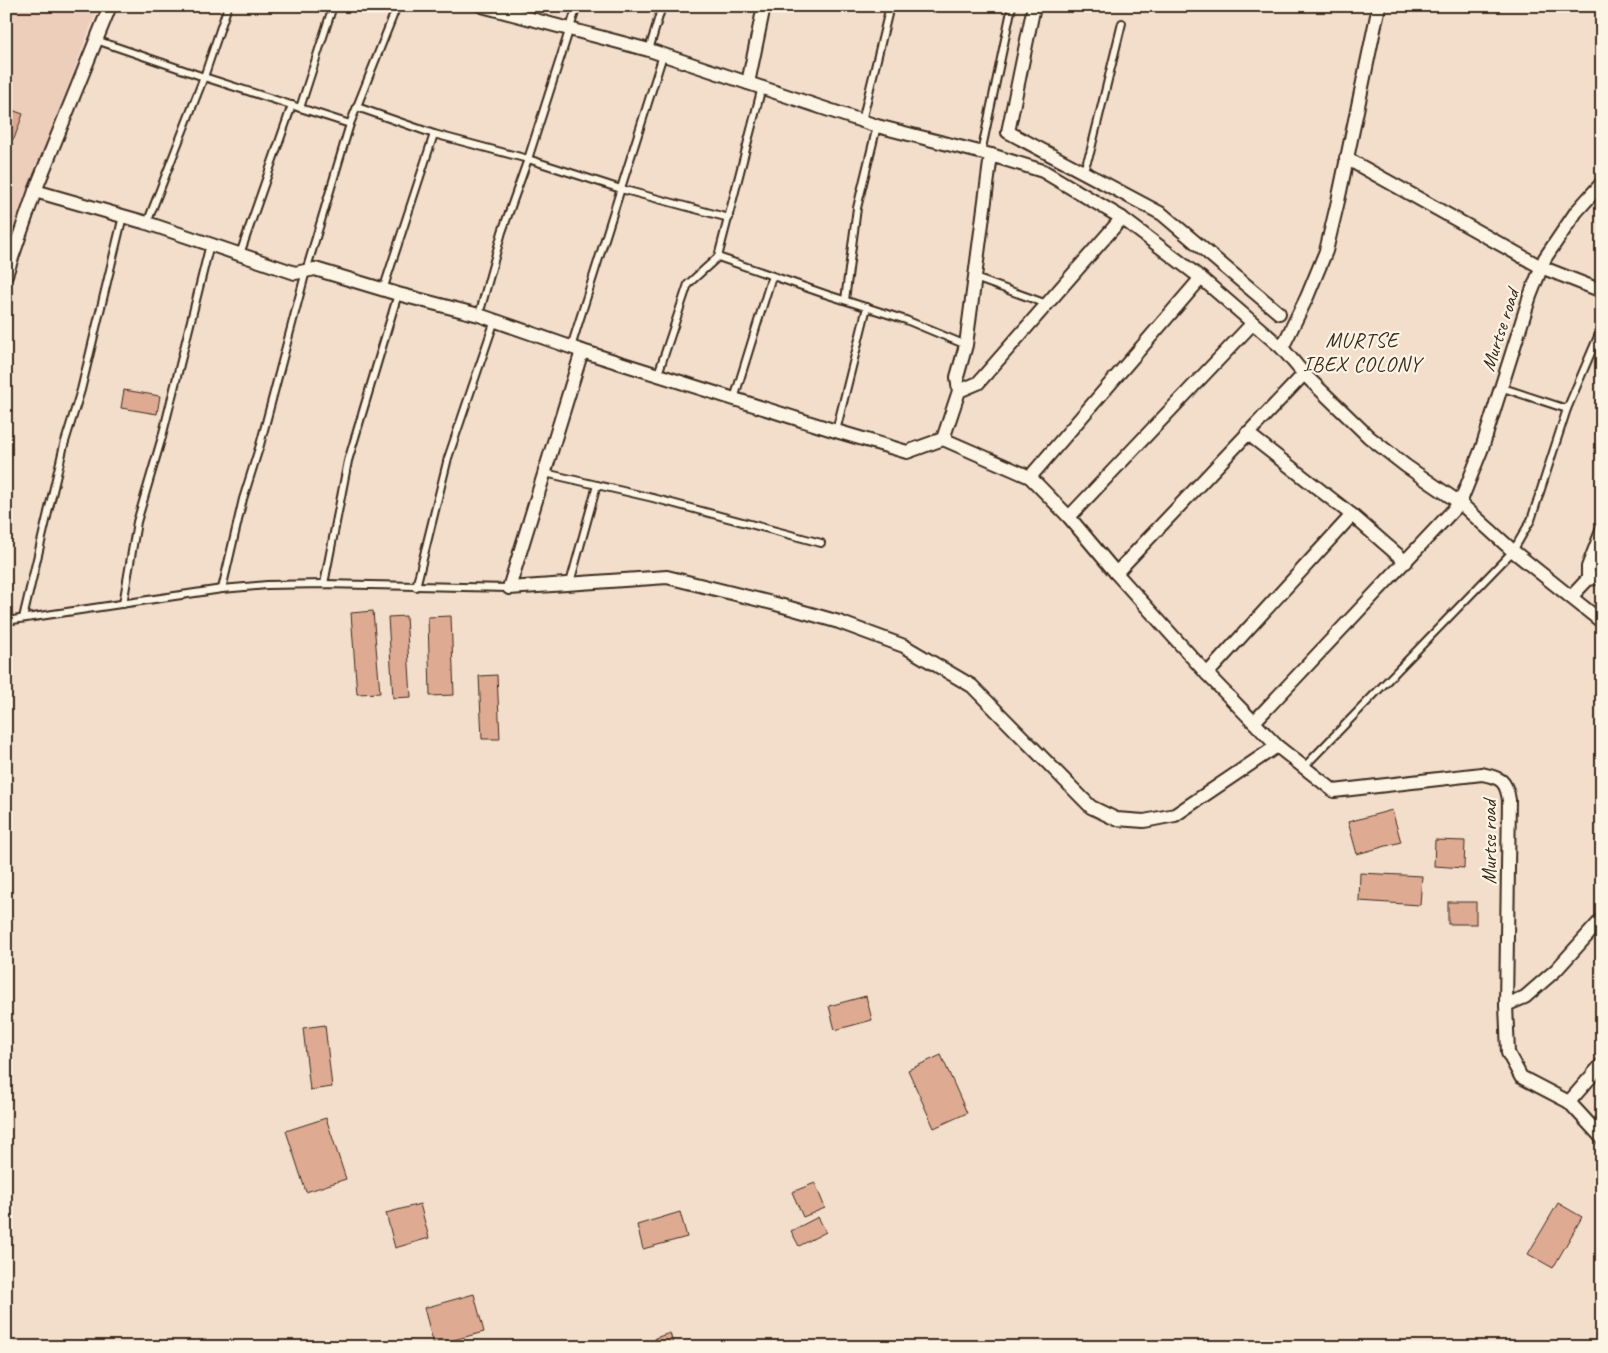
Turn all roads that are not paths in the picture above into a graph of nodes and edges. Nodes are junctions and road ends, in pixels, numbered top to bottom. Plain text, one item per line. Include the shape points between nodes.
1 (110, 6) edge
2 (228, 6) edge
3 (333, 6) edge
4 (396, 6) edge
5 (482, 6) edge
6 (577, 6) edge
7 (662, 6) edge
8 (764, 6) edge
9 (890, 6) edge
10 (1012, 6) edge
11 (1034, 6) edge
12 (1379, 6) edge
13 (1122, 23) dead end
14 (569, 29) junction
15 (96, 40) junction
16 (649, 50) junction
17 (663, 55) junction
18 (204, 77) junction
19 (748, 83) junction
20 (762, 88) junction
21 (292, 105) junction
22 (356, 106) junction
23 (300, 108) junction
24 (862, 121) junction
25 (350, 124) junction
26 (877, 126) junction
27 (434, 134) junction
28 (986, 154) junction
29 (1346, 158) junction
30 (528, 160) junction
31 (1083, 172) junction
32 (1602, 183) edge
33 (620, 189) junction
34 (35, 191) junction
35 (123, 216) junction
36 (728, 218) junction
37 (1122, 218) junction
38 (147, 223) junction
39 (210, 244) junction
40 (240, 254) junction
41 (718, 257) junction
42 (1541, 267) junction
43 (306, 271) junction
44 (6, 275) edge
45 (772, 276) junction
46 (975, 278) junction
47 (1201, 278) junction
48 (383, 290) junction
49 (1602, 291) edge
50 (398, 294) junction
51 (844, 300) junction
52 (1047, 304) junction
53 (867, 307) junction
54 (1279, 314) dead end
55 (479, 315) junction
56 (494, 320) junction
57 (1253, 323) junction
58 (1602, 327) edge
59 (966, 345) junction
60 (1282, 348) junction
61 (576, 349) junction
62 (658, 374) junction
63 (1304, 374) junction
64 (1500, 387) junction
65 (959, 391) junction
66 (734, 399) junction
67 (1567, 409) junction
68 (836, 431) junction
69 (1247, 433) junction
70 (943, 439) junction
71 (545, 474) junction
72 (1030, 477) junction
73 (596, 485) junction
74 (1460, 502) junction
75 (1352, 515) junction
76 (1068, 517) junction
77 (1602, 531) edge
78 (821, 543) dead end
79 (1513, 551) junction
80 (1406, 562) junction
81 (1116, 572) junction
82 (1602, 578) edge
83 (1588, 579) junction
84 (324, 584) junction
85 (570, 585) junction
86 (416, 587) junction
87 (509, 588) junction
88 (222, 589) junction
89 (1571, 597) junction
90 (124, 604) junction
91 (23, 618) junction
92 (6, 620) edge
93 (1602, 622) edge
94 (1207, 674) junction
95 (1254, 722) junction
96 (1277, 746) junction
97 (1304, 767) junction
98 (1602, 920) edge
99 (1506, 1005) junction
100 (1602, 1064) edge
101 (1569, 1102) junction
102 (1602, 1138) edge

1 - 15 street
2 - 18 lane
3 - 23 lane
4 - 22 lane
5 - 14 street
6 - 14 lane
7 - 16 lane
8 - 19 street
9 - 24 lane
10 - 28 lane
11 - 31 street via 1008,132
12 - 29 street
13 - 31 lane
14 - 16 street
14 - 30 lane
15 - 18 lane
15 - 34 street
16 - 17 street
17 - 19 street
17 - 33 lane
18 - 21 lane
18 - 38 lane
19 - 20 street
20 - 24 street
20 - 36 lane
21 - 23 lane
21 - 40 lane
22 - 25 lane
22 - 27 lane
23 - 25 lane
24 - 26 street
25 - 43 lane
26 - 28 street
26 - 51 lane via 857,208
27 - 30 lane
27 - 48 lane
28 - 37 street via 1043,171
28 - 46 street
29 - 42 street
29 - 60 street via 1326,251
30 - 33 lane
30 - 55 lane via 502,232
31 - 54 street via 1162,214
32 - 42 street, Murtse road via 1576,212
33 - 36 lane
33 - 61 lane
34 - 35 street
34 - 44 street
35 - 38 street
35 - 91 lane
36 - 41 lane
37 - 47 street
37 - 52 street
38 - 39 street
39 - 40 street
39 - 90 lane via 162,437 137,522
40 - 43 street via 295,273
41 - 45 lane
41 - 62 lane via 688,284
42 - 49 street
42 - 64 street, Murtse road
43 - 48 street via 315,270
43 - 88 lane via 243,499
45 - 51 lane
45 - 66 lane
46 - 52 lane
46 - 59 street
47 - 57 street
47 - 72 street
48 - 50 street
50 - 55 street
50 - 84 lane via 348,461
51 - 53 lane
52 - 65 street via 978,383
53 - 59 lane
53 - 68 lane
55 - 56 street
56 - 61 street
56 - 86 lane via 448,458
57 - 60 street
57 - 76 street
58 - 67 lane
59 - 65 street via 957,378
60 - 63 street
61 - 62 street
61 - 71 street
62 - 66 street
63 - 69 street
63 - 74 street via 1369,437
64 - 67 lane
64 - 74 street, Murtse road via 1482,448
65 - 70 street
66 - 68 street
67 - 79 lane via 1531,520
68 - 70 street via 907,452
69 - 75 street
69 - 81 street
70 - 72 street
71 - 73 lane
71 - 87 street
72 - 76 street, Murtse road
73 - 78 lane
73 - 85 lane
74 - 79 street
74 - 80 street, Murtse road
75 - 80 street
75 - 94 street
76 - 81 street, Murtse road
77 - 83 street via 1588,567
79 - 89 street
79 - 97 lane
80 - 95 street, Murtse road
81 - 94 street, Murtse road
82 - 83 street
83 - 89 street
84 - 86 lane
84 - 88 lane
85 - 87 street
85 - 96 street via 666,576 839,622 904,646 972,686 1091,807 1116,819 1144,821 1175,815
86 - 87 lane
88 - 90 lane
89 - 93 street
90 - 91 lane
91 - 92 lane
94 - 95 street, Murtse road
95 - 96 street, Murtse road
96 - 97 street, Murtse road
97 - 99 street, Murtse road via 1334,791 1482,774 1498,777 1507,786
98 - 99 street via 1556,970 1525,997
99 - 101 street, Murtse road via 1508,1053 1521,1077
100 - 101 street
101 - 102 street, Murtse road

